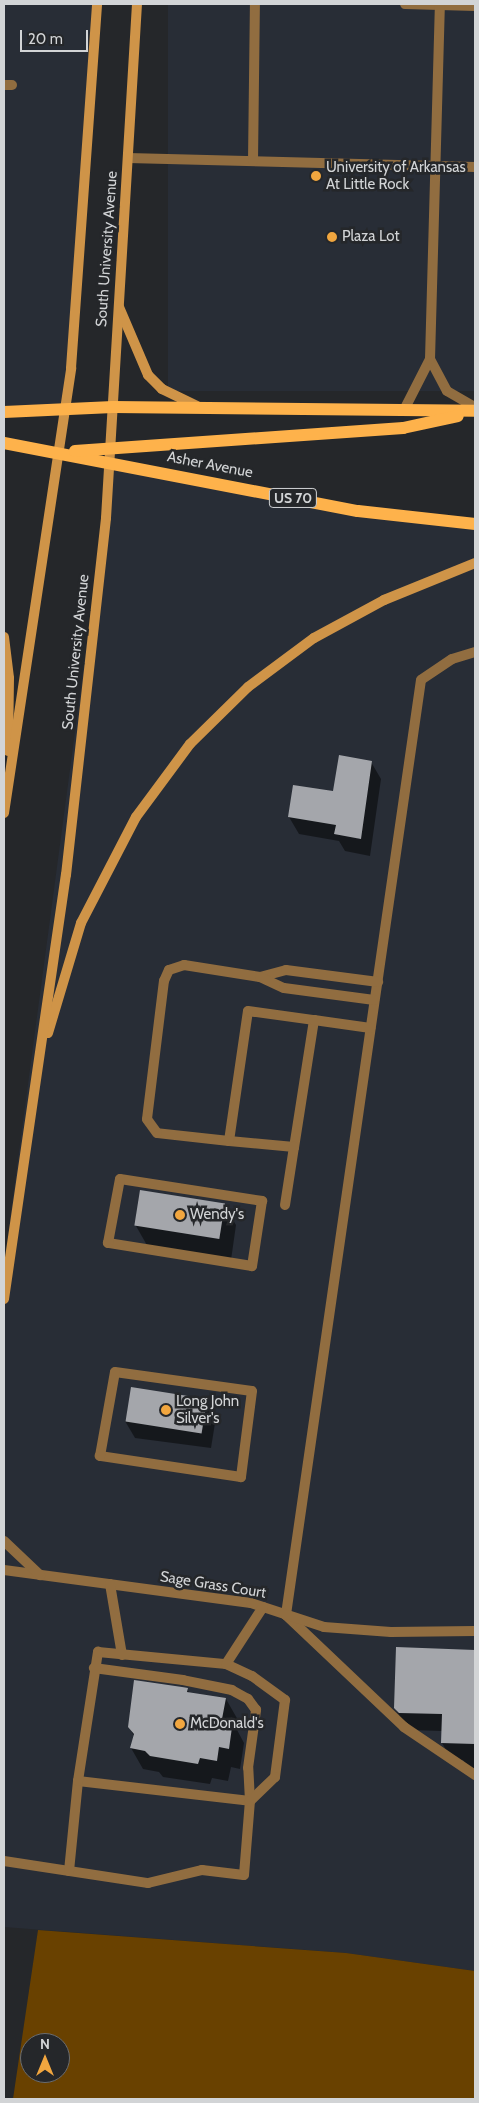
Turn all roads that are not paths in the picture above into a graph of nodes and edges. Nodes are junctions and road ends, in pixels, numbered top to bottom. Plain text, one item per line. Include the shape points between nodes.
1 (97, 4) edge
2 (137, 4) edge
3 (255, 4) edge
4 (405, 4) edge
5 (440, 5) edge
6 (475, 6) edge
7 (128, 158) junction
8 (253, 161) junction
9 (437, 166) junction
10 (475, 167) edge
11 (118, 304) junction
12 (430, 359) junction
13 (113, 406) junction
14 (475, 407) edge
15 (65, 408) junction
16 (203, 408) junction
17 (404, 410) junction
18 (4, 412) edge
19 (475, 412) edge
20 (4, 443) edge
21 (113, 448) junction
22 (58, 452) junction
23 (111, 462) junction
24 (475, 524) edge
25 (475, 563) edge
26 (4, 637) edge
27 (475, 652) edge
28 (8, 784) junction
29 (4, 813) edge
30 (260, 977) junction
31 (378, 982) junction
32 (374, 1000) junction
33 (314, 1020) junction
34 (370, 1028) junction
35 (36, 1077) junction
36 (228, 1141) junction
37 (294, 1147) junction
38 (285, 1204) dead end
39 (252, 1266) joint
40 (4, 1299) edge
41 (100, 1456) joint
42 (4, 1542) edge
43 (4, 1570) edge
44 (40, 1575) junction
45 (110, 1584) junction
46 (263, 1607) junction
47 (286, 1614) junction
48 (475, 1632) edge
49 (122, 1655) junction
50 (226, 1664) junction
51 (94, 1668) junction
52 (475, 1774) edge
53 (78, 1781) junction
54 (250, 1801) junction
55 (4, 1861) edge
56 (69, 1871) junction

1 - 15 main road, South University Avenue via 77,307
2 - 7 main road, South University Avenue
3 - 8 street
4 - 5 street
5 - 6 street
5 - 9 street
7 - 8 street
7 - 11 main road, South University Avenue
8 - 9 street
9 - 10 street
9 - 12 street
11 - 13 main road, South University Avenue
11 - 16 main road via 148,376 179,399
12 - 14 street via 447,391
12 - 17 street
13 - 15 main road
13 - 16 main road
13 - 21 main road, South University Avenue
15 - 18 main road
15 - 22 main road, South University Avenue
16 - 17 main road
17 - 19 main road
19 - 21 main road via 403,428
20 - 22 main road, US 70
21 - 22 main road
21 - 23 main road, South University Avenue
22 - 23 main road, Asher Avenue / US 70
22 - 28 main road, South University Avenue
23 - 24 main road, Asher Avenue / US 70 via 358,511
23 - 35 main road, South University Avenue via 66,875
25 - 35 main road via 384,600 314,638 248,687 190,744 136,817 81,923 66,964
26 - 28 main road via 9,678
27 - 31 street via 452,659 421,680
28 - 29 main road, South University Avenue
30 - 31 street via 286,970
30 - 32 street via 284,988
30 - 36 street via 184,965 169,970 164,981 147,1119 157,1133
31 - 32 street
32 - 34 street
33 - 34 street
33 - 36 street via 248,1010
33 - 37 street
34 - 47 street
35 - 40 main road, South University Avenue
36 - 37 street
37 - 38 street
39 - 39 street via 262,1201 120,1179 108,1244
41 - 41 street via 241,1477 252,1391 115,1372
42 - 44 street
43 - 44 street, Sage Grass Court
44 - 45 street, Sage Grass Court
45 - 46 street, Sage Grass Court
45 - 49 street
46 - 47 street, Sage Grass Court
46 - 50 street
47 - 48 street, Sage Grass Court via 324,1626 391,1632
47 - 52 street via 404,1727
49 - 50 street
49 - 51 street via 98,1652
50 - 54 street via 252,1676 285,1700 275,1777
51 - 53 street
51 - 54 street via 183,1680 232,1690 248,1699 256,1710 248,1768
53 - 54 street
53 - 56 street
54 - 56 street via 244,1875 202,1870 148,1883
55 - 56 street

